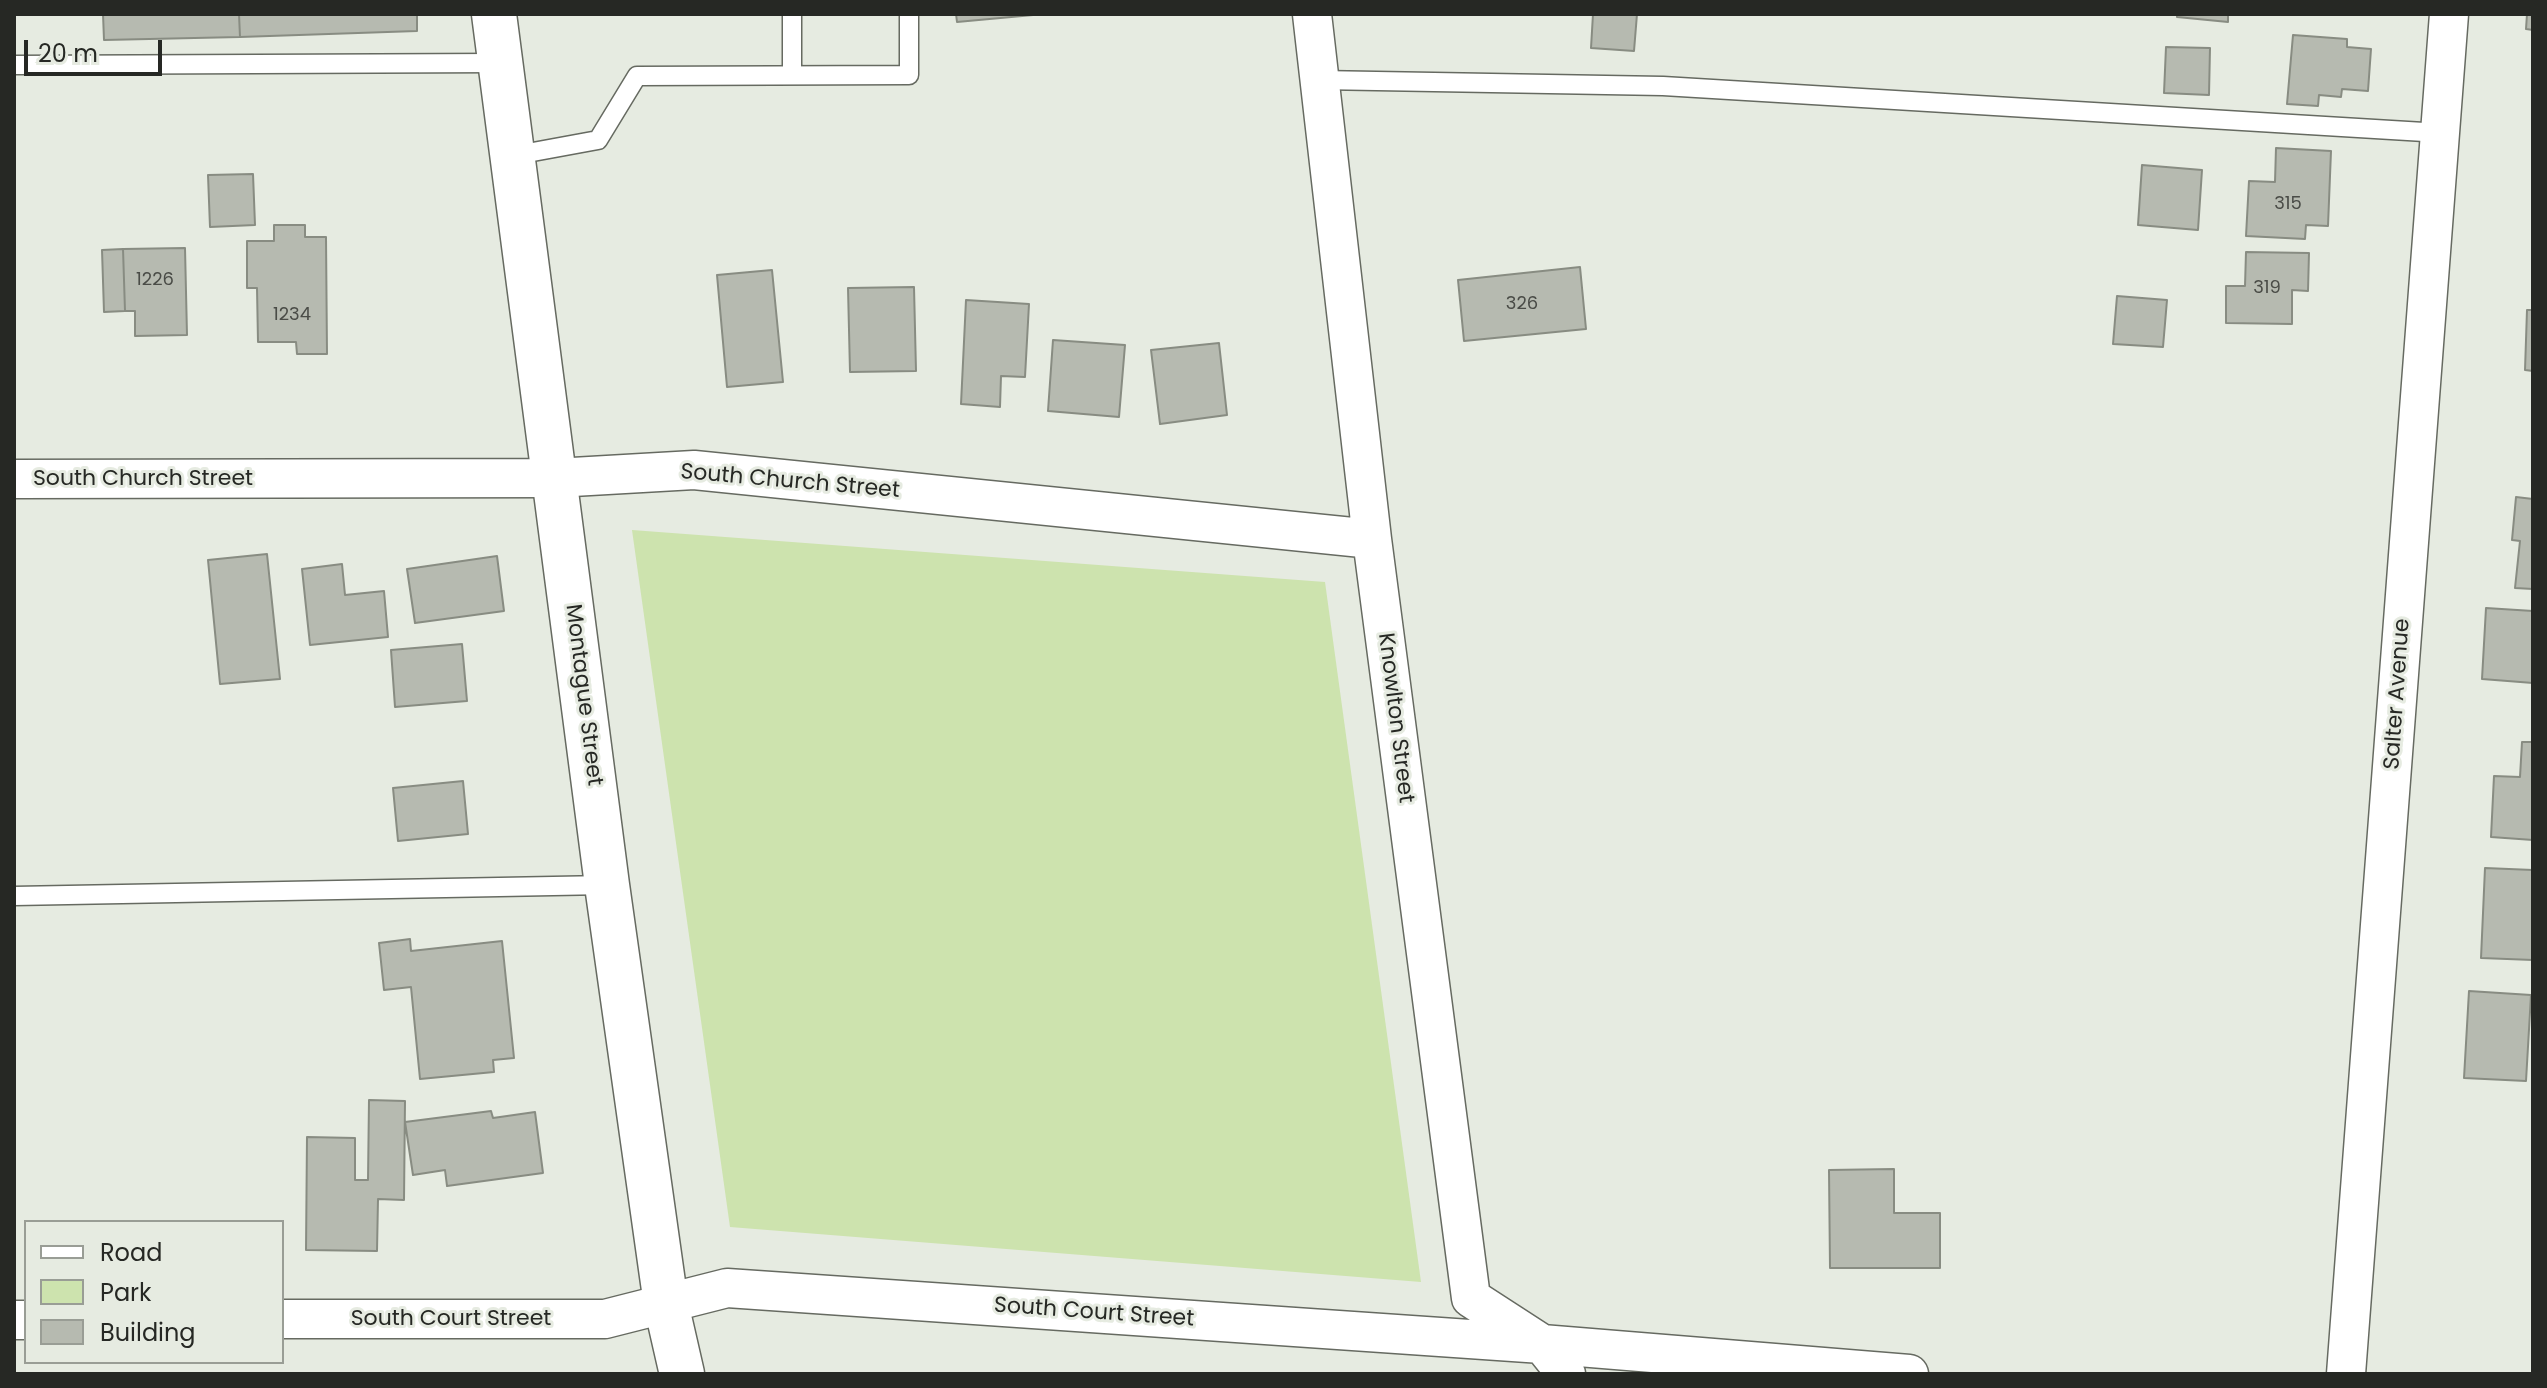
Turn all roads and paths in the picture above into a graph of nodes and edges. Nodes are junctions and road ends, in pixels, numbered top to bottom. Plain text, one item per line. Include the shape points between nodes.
1 (494, 14) edge
2 (792, 14) edge
3 (909, 14) edge
4 (1312, 14) edge
5 (2449, 14) edge
6 (499, 63) junction
7 (14, 65) edge
8 (792, 75) junction
9 (1319, 80) junction
10 (2441, 133) junction
11 (511, 156) junction
12 (555, 478) junction
13 (14, 479) edge
14 (1372, 539) junction
15 (607, 885) junction
16 (14, 896) edge
17 (666, 1304) junction
18 (284, 1319) edge
19 (1542, 1344) junction
20 (682, 1374) edge
21 (1566, 1374) edge
22 (1909, 1374) edge
23 (2346, 1374) edge

1 - 6 street, Montague Street
2 - 8 lane
3 - 8 lane via 909,75
4 - 9 street, Knowlton Street
5 - 10 street, Salter Avenue
6 - 7 lane
6 - 11 street, Montague Street
8 - 11 lane via 637,76 598,140
9 - 10 lane via 1663,86
9 - 14 street, Knowlton Street
10 - 23 street, Salter Avenue
11 - 12 street, Montague Street
12 - 13 street, South Church Street
12 - 14 street, South Church Street via 694,470
12 - 15 street, Montague Street
14 - 19 street, Knowlton Street via 1471,1298
15 - 16 lane
15 - 17 street, Montague Street
17 - 18 street, South Court Street via 605,1319
17 - 19 street, South Court Street via 727,1288
17 - 20 street, Montague Street
19 - 21 street, Knowlton Street
19 - 22 street, South Court Street

